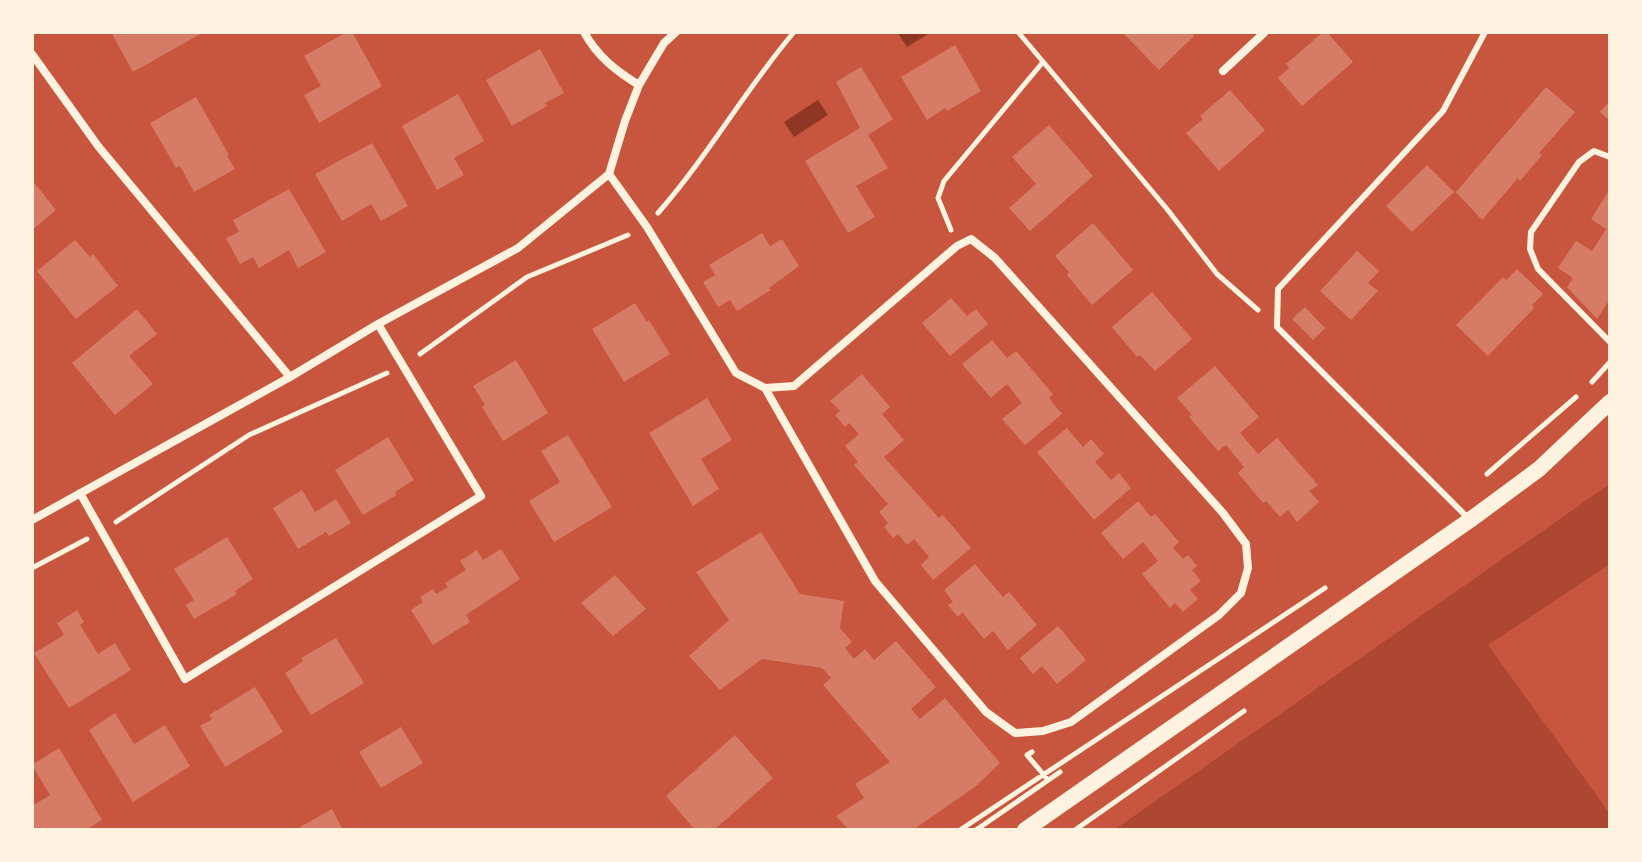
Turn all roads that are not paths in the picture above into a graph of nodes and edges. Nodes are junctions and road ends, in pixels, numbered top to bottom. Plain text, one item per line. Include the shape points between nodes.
1 (584, 32) edge
2 (676, 32) edge
3 (1265, 32) edge
4 (1485, 32) edge
5 (32, 54) edge
6 (1223, 71) dead end
7 (639, 85) junction
8 (1610, 157) edge
9 (609, 174) junction
10 (378, 324) junction
11 (1610, 342) edge
12 (290, 377) junction
13 (765, 388) junction
14 (1610, 402) edge
15 (80, 493) junction
16 (32, 520) edge
17 (1470, 520) junction
18 (1025, 830) edge

1 - 7 street via 594,50
2 - 7 street
3 - 6 street
4 - 17 lane via 1443,111 1278,289 1277,327
5 - 12 street via 98,146
7 - 9 street
8 - 11 lane via 1594,151 1579,162 1531,232 1530,249 1538,269
9 - 10 street via 518,248
9 - 13 street via 736,373
10 - 12 street
10 - 15 street via 481,496 185,679
12 - 15 street
13 - 13 street via 875,581 986,712 1015,733 1071,722 1219,615 1241,593 1248,568 1246,544 1223,513 995,258 971,239 794,386
14 - 17 main road via 1539,469
15 - 16 street
17 - 18 main road

